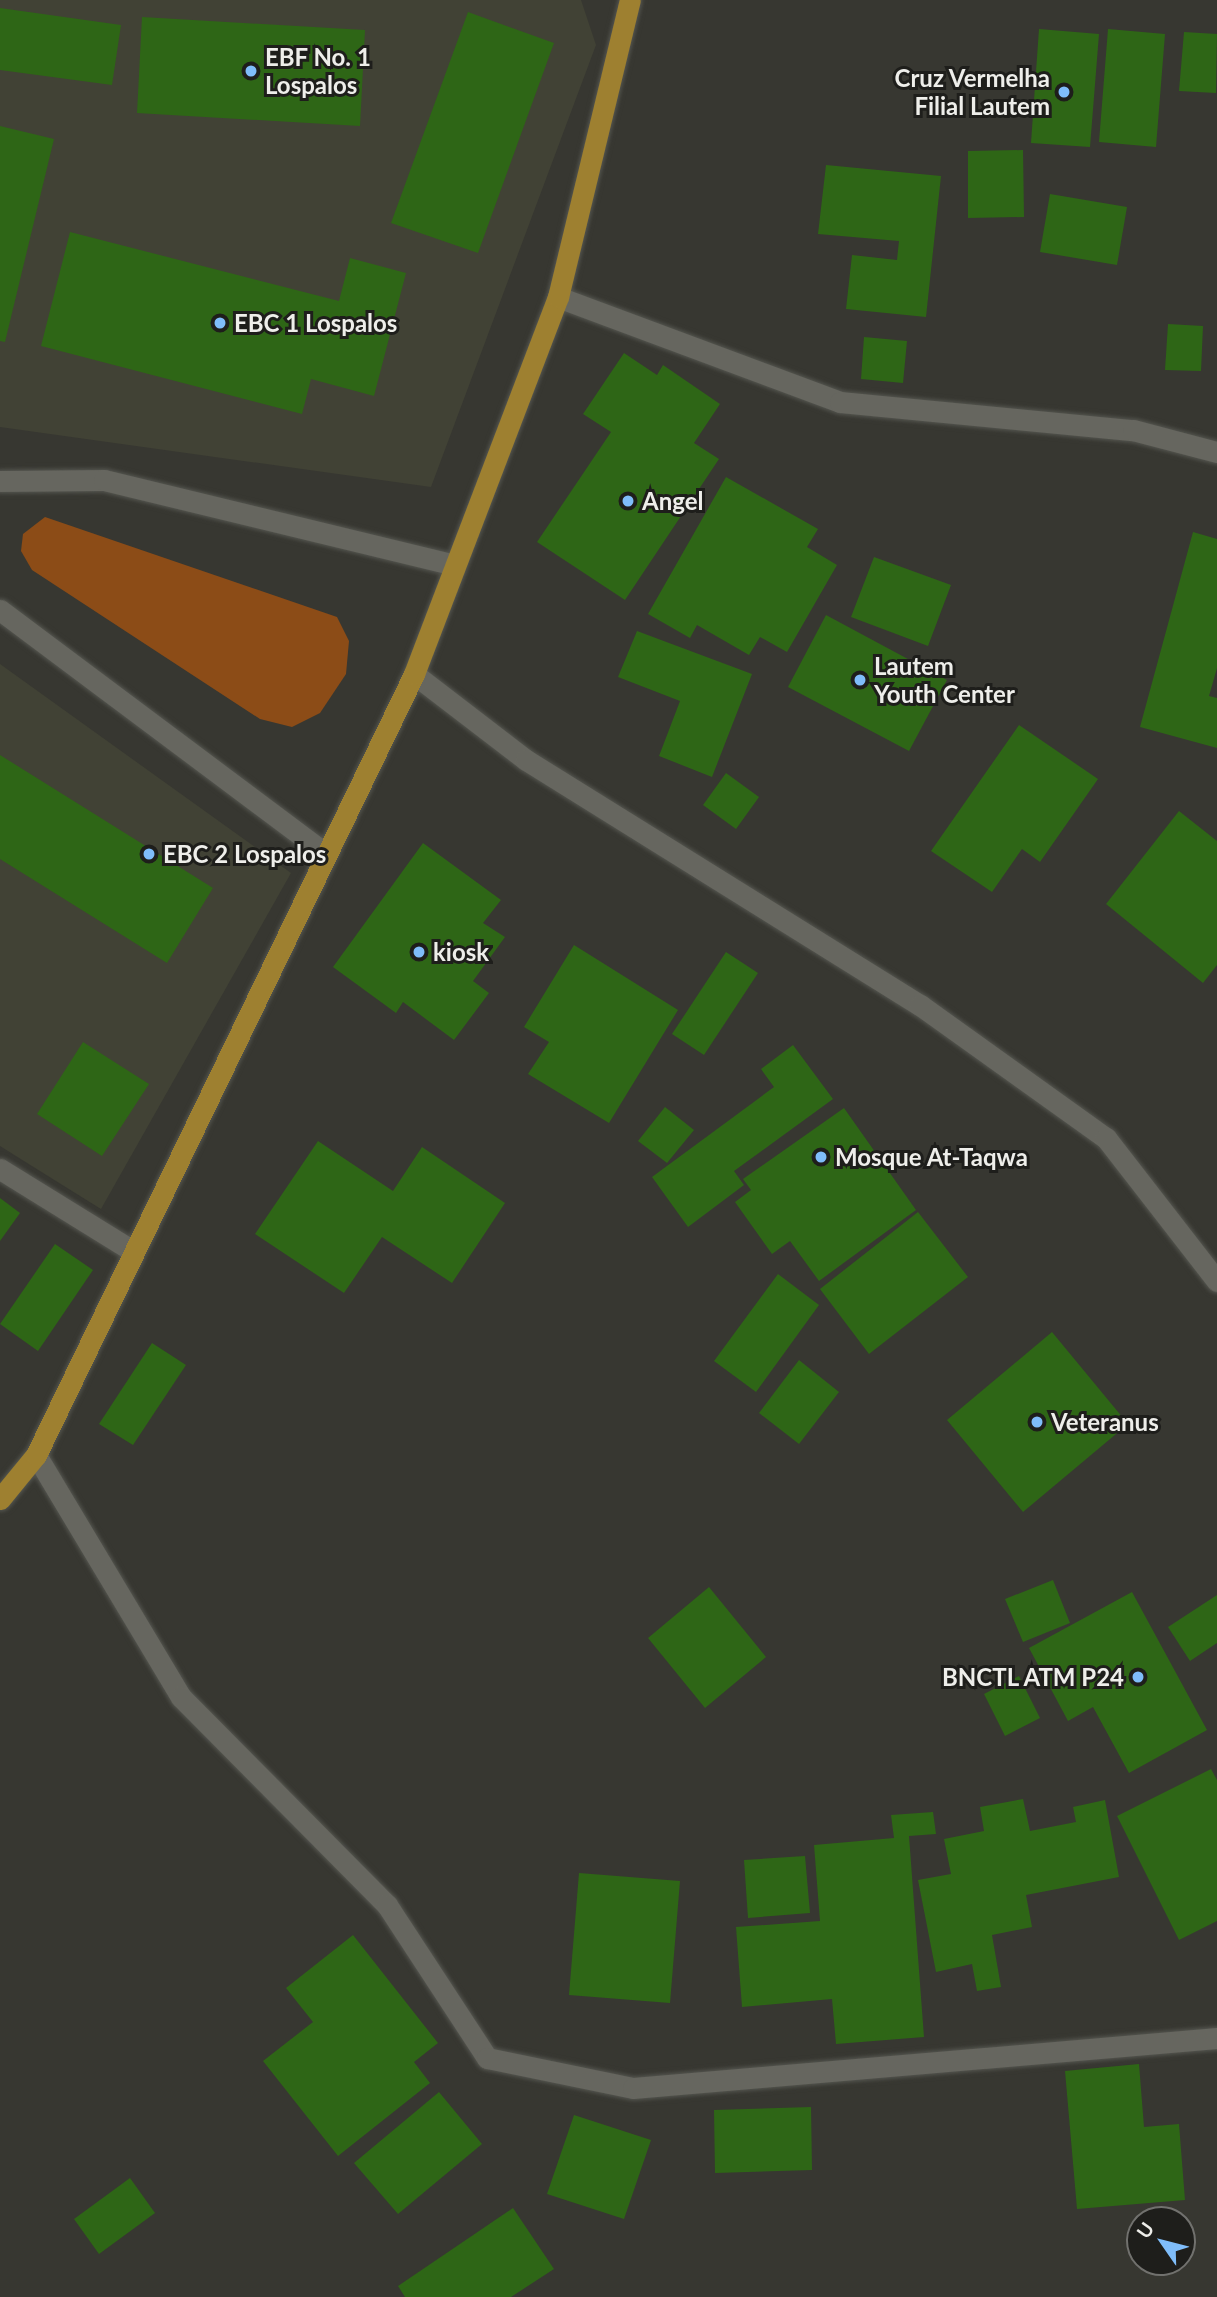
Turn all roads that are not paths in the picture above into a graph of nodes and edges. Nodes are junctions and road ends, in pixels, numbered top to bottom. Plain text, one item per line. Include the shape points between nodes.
1 (630, 0) edge
2 (558, 297) junction
3 (1217, 452) edge
4 (0, 481) edge
5 (452, 565) junction
6 (0, 610) edge
7 (414, 674) junction
8 (324, 852) junction
9 (0, 1169) edge
10 (133, 1251) junction
11 (1217, 1281) edge
12 (36, 1455) junction
13 (0, 1499) edge
14 (1217, 2038) edge

1 - 2 main road
2 - 3 street via 840,402 1133,430
2 - 5 main road
4 - 5 street via 104,480
5 - 7 main road
6 - 8 street
7 - 8 main road
7 - 11 street via 526,760 920,1004 1105,1138
8 - 10 main road
9 - 10 street
10 - 12 main road
12 - 13 main road
12 - 14 street via 181,1697 387,1905 487,2058 633,2088

